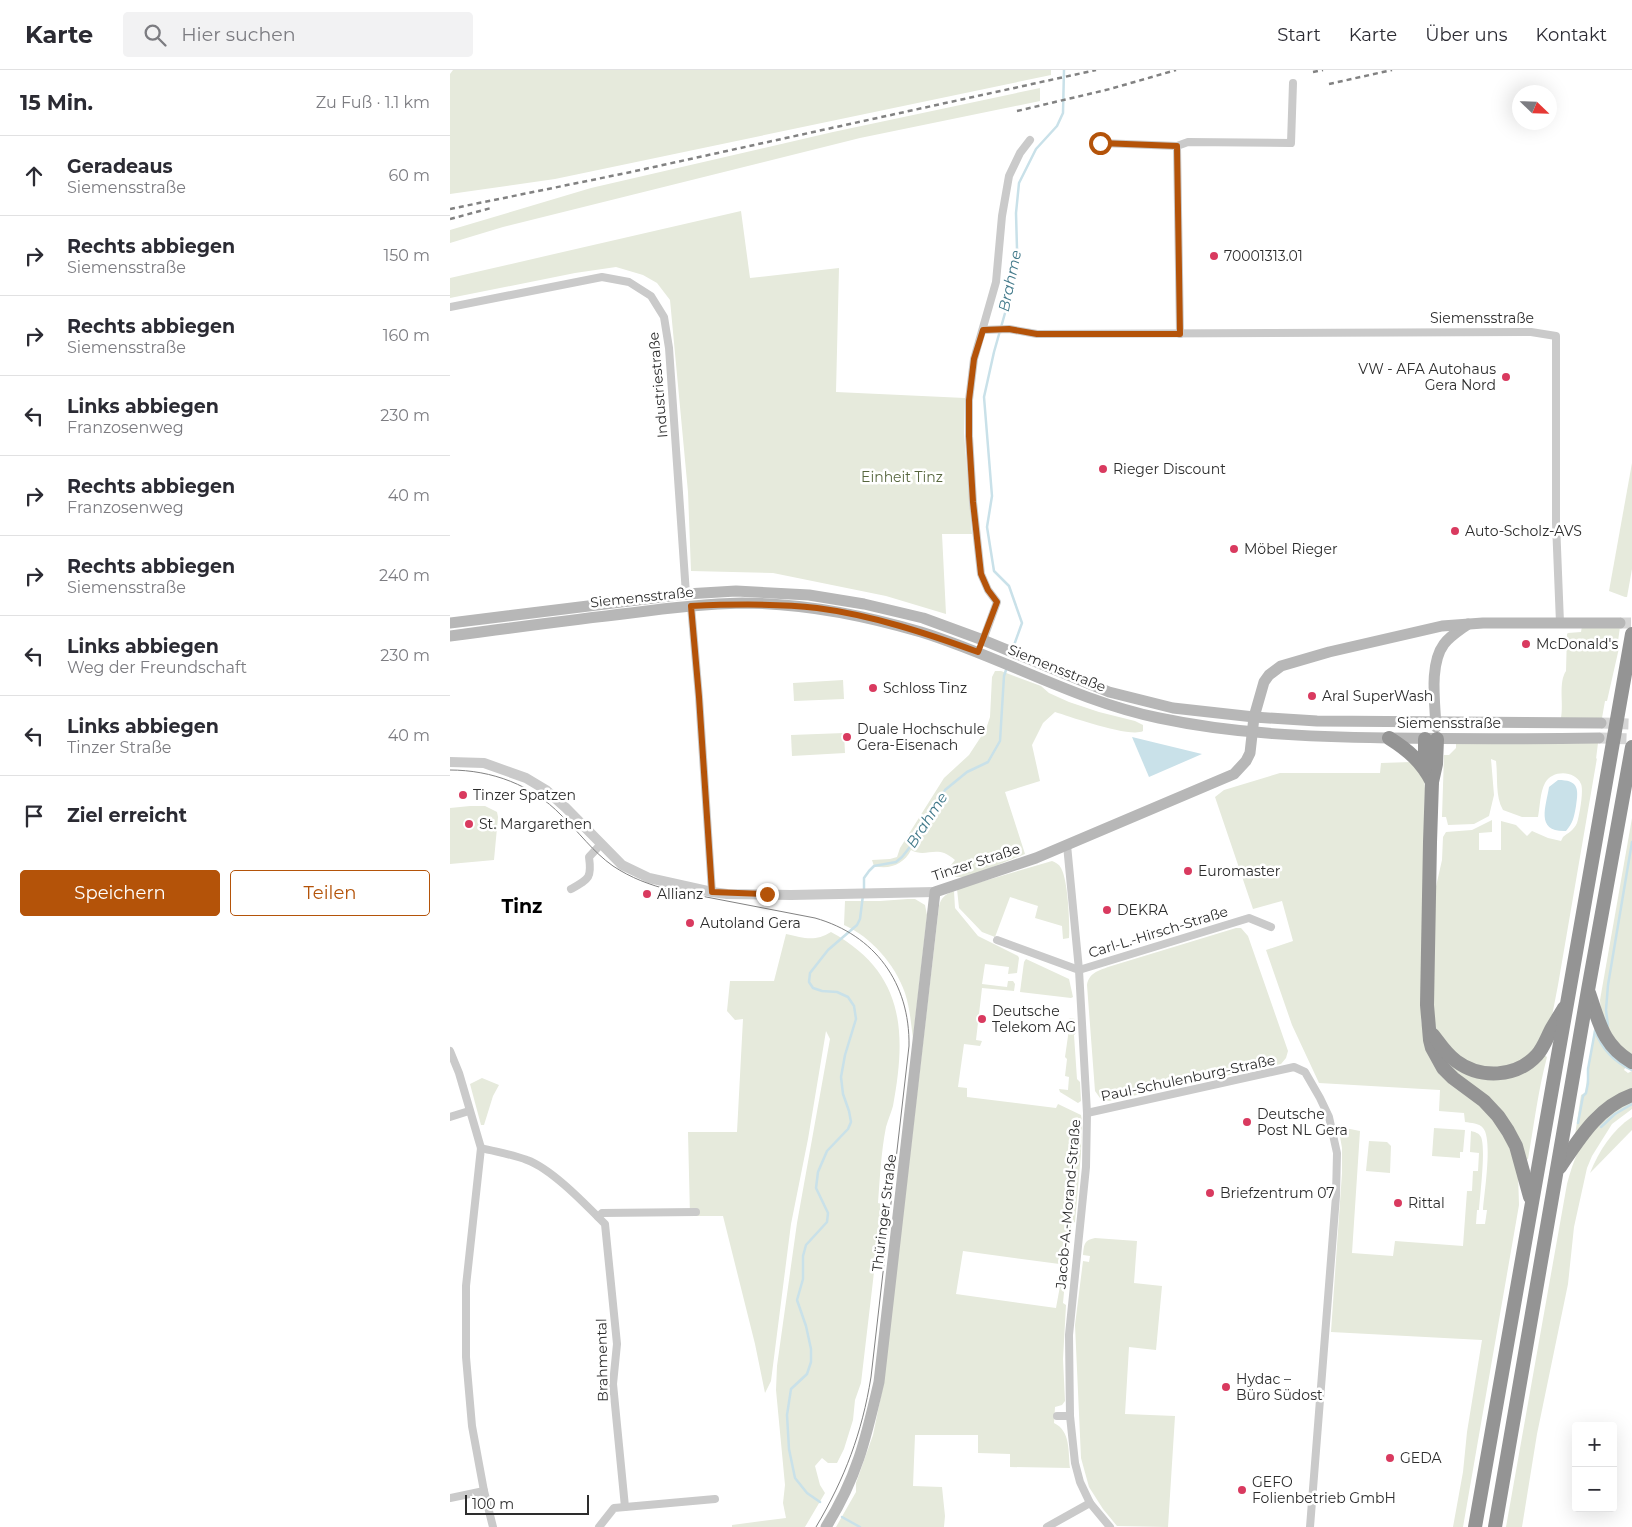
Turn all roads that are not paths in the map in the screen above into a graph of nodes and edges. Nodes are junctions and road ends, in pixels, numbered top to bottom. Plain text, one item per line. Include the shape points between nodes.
1 (1293, 83) dead end
2 (1030, 140) dead end
3 (1100, 143) dead end
4 (1177, 146) junction
5 (450, 307) edge
6 (986, 329) junction
7 (1180, 334) junction
8 (686, 594) junction
9 (691, 606) junction
10 (450, 623) edge
11 (1560, 623) junction
12 (1620, 623) tunnel mouth
13 (1468, 624) junction
14 (1421, 631) junction
15 (1632, 634) edge
16 (450, 636) edge
17 (983, 640) junction
18 (1445, 642) junction
19 (978, 652) junction
20 (1254, 718) junction
21 (1436, 722) junction
22 (1601, 723) tunnel mouth
23 (1253, 732) junction
24 (1272, 733) junction
25 (1389, 738) junction
26 (1599, 738) tunnel mouth
27 (1431, 739) junction
28 (1631, 752) edge
29 (1250, 753) junction
30 (450, 762) edge
31 (1425, 769) junction
32 (1432, 782) junction
33 (601, 844) junction
34 (1066, 845) junction
35 (571, 889) dead end
36 (712, 892) junction
37 (935, 892) junction
38 (1271, 927) dead end
39 (996, 940) dead end
40 (1079, 970) junction
41 (1588, 990) junction
42 (1568, 1001) junction
43 (1430, 1030) junction
44 (450, 1051) edge
45 (1632, 1062) edge
46 (1632, 1095) edge
47 (470, 1111) junction
48 (1087, 1113) junction
49 (450, 1117) edge
50 (480, 1148) junction
51 (1557, 1172) junction
52 (1531, 1205) junction
53 (696, 1212) dead end
54 (598, 1216) junction
55 (1057, 1416) dead end
56 (1070, 1416) junction
57 (484, 1492) junction
58 (450, 1498) edge
59 (716, 1499) dead end
60 (1090, 1503) junction
61 (625, 1507) junction
62 (493, 1527) edge
63 (599, 1527) edge
64 (826, 1527) edge
65 (1047, 1527) edge
66 (1110, 1527) edge
67 (1310, 1527) edge
68 (1475, 1527) edge
69 (1495, 1527) edge

1 - 4 street via 1291,143 1188,142
2 - 6 street via 1009,176 996,282
3 - 4 street
4 - 7 street
5 - 8 street, Industriestraße via 602,277 629,282 651,296 664,317 669,348
6 - 7 street, Siemensstraße via 1037,334
6 - 17 street via 974,359 969,436 981,574 997,602
7 - 11 street, Siemensstraße via 1531,332 1556,336 1556,523
8 - 10 main road, Siemensstraße
8 - 17 main road, Siemensstraße via 736,591 837,598 923,618
9 - 16 main road, Siemensstraße
9 - 19 main road, Siemensstraße via 743,603 824,609 920,632
9 - 36 street
11 - 12 main road
11 - 13 main road
13 - 14 main road
13 - 18 main road
14 - 18 main road
14 - 20 main road via 1281,666 1264,682
15 - 42 highway
17 - 19 main road
17 - 20 main road, Siemensstraße via 1109,692 1181,709
18 - 21 main road, Siemensstraße via 1436,670
19 - 23 main road, Siemensstraße via 1130,712
20 - 21 main road, Siemensstraße
20 - 23 main road
21 - 22 main road, Siemensstraße
21 - 27 main road
23 - 24 main road, Siemensstraße
23 - 29 main road
24 - 25 main road, Siemensstraße
24 - 29 main road, Tinzer Straße
25 - 27 main road, Siemensstraße
25 - 31 highway via 1414,756
26 - 27 main road, Siemensstraße
27 - 31 highway
27 - 32 highway via 1436,764
28 - 41 highway
29 - 34 main road, Tinzer Straße via 1242,766 1228,777
30 - 33 street, Tinzer Straße via 484,763 526,778 553,796
31 - 32 highway
32 - 43 highway via 1427,1005
33 - 35 street via 589,857 589,877
33 - 36 street, Tinzer Straße via 622,865 650,878
34 - 37 main road, Tinzer Straße
34 - 40 street, Jacob-A.-Morand-Straße
36 - 37 street, Tinzer Straße via 791,895
37 - 64 main road, Thüringer Straße via 879,1382 855,1472
38 - 40 street, Carl-L.-Hirsch-Straße via 1249,918
39 - 40 street, Carl-L.-Hirsch-Straße
40 - 48 street, Jacob-A.-Morand-Straße
41 - 45 highway via 1599,1024 1612,1048
41 - 51 highway
42 - 43 highway via 1536,1055 1524,1066 1508,1073 1481,1073 1463,1066 1448,1054
42 - 52 highway
43 - 52 highway via 1432,1048 1443,1068 1484,1101 1508,1131 1516,1146
44 - 47 street
46 - 51 highway via 1613,1105 1588,1127
47 - 49 street
47 - 50 street
48 - 56 street, Jacob-A.-Morand-Straße via 1086,1167 1069,1335
48 - 67 street, Paul-Schulenburg-Straße via 1294,1067 1305,1072 1320,1098 1329,1117 1337,1153 1336,1196
50 - 54 street, Brahmental via 540,1166
50 - 57 street via 466,1286 466,1357 472,1426
51 - 69 highway
52 - 68 highway
53 - 54 street via 602,1213
54 - 61 street, Brahmental via 605,1224 616,1344 613,1384
55 - 56 street
56 - 60 street, Jacob-A.-Morand-Straße via 1075,1463
57 - 58 street
57 - 62 street
59 - 61 street
60 - 65 street
60 - 66 street, Jacob-A.-Morand-Straße
61 - 63 street via 614,1508

